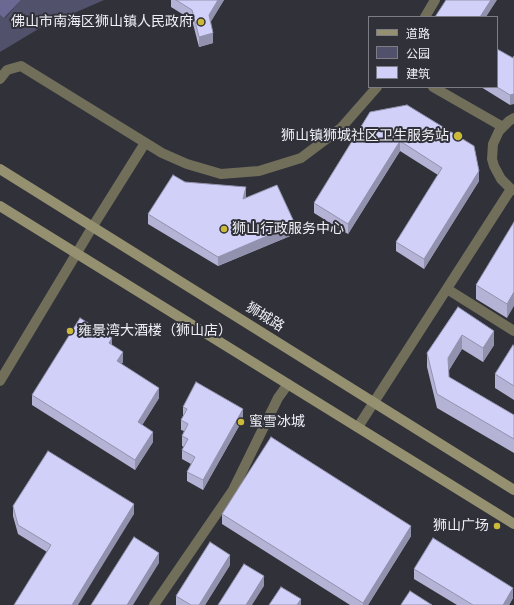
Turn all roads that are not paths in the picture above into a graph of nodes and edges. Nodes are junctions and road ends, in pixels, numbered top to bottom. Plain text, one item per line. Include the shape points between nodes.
1 (435, 0) edge
2 (426, 16) edge
3 (0, 79) edge
4 (376, 88) edge
5 (435, 88) edge
6 (514, 118) edge
7 (502, 127) junction
8 (145, 143) junction
9 (0, 169) edge
10 (513, 189) edge
11 (0, 206) edge
12 (93, 226) junction
13 (77, 254) junction
14 (447, 289) junction
15 (514, 331) edge
16 (0, 381) edge
17 (288, 384) junction
18 (374, 402) junction
19 (358, 427) junction
20 (514, 490) edge
21 (514, 524) edge
22 (155, 605) edge

1 - 2 street
3 - 8 street via 7,70 21,66
4 - 8 street via 341,128 301,158 260,171 221,174 187,164
5 - 7 street
6 - 7 street
7 - 10 street via 493,144 492,159 501,179
8 - 12 street
9 - 12 street, 狮城路
10 - 14 street
11 - 13 street
12 - 13 street
12 - 18 street, 狮城路
13 - 16 street
13 - 17 street
14 - 15 street
14 - 18 street
17 - 19 street
17 - 22 street via 278,398 233,490
18 - 19 street
18 - 20 street, 狮城路
19 - 21 street

